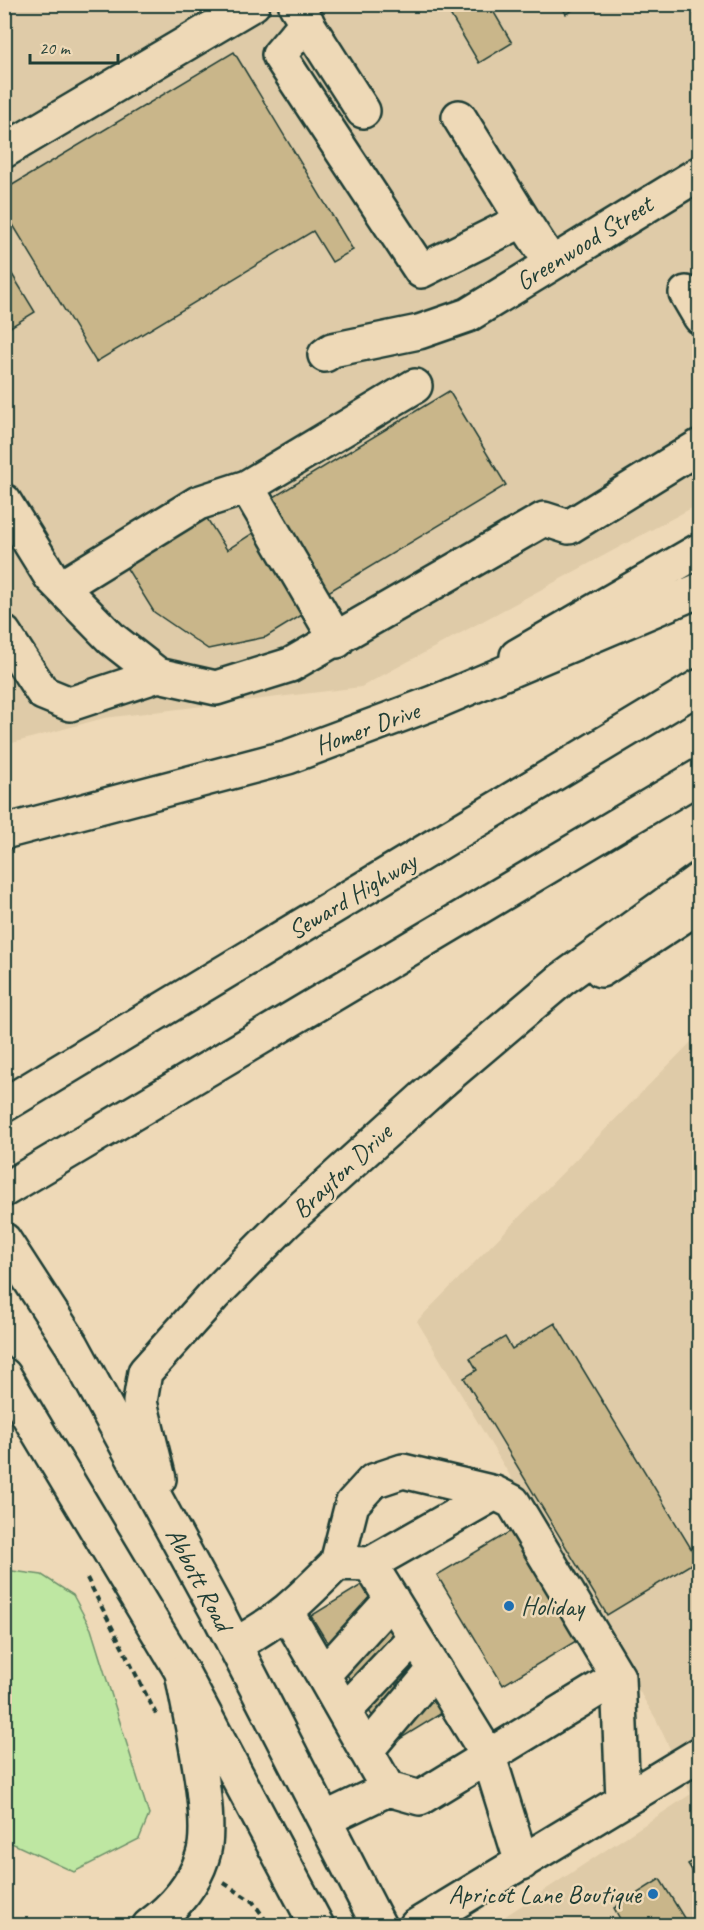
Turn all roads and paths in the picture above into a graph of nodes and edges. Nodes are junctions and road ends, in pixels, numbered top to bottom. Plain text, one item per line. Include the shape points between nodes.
1 (253, 4) edge
2 (301, 13) edge
3 (363, 111) dead end
4 (459, 117) dead end
5 (4, 151) edge
6 (699, 173) edge
7 (523, 220) junction
8 (551, 263) junction
9 (325, 355) dead end
10 (415, 387) dead end
11 (699, 446) edge
12 (247, 487) junction
13 (4, 501) edge
14 (699, 550) edge
15 (63, 586) junction
16 (699, 590) edge
17 (337, 641) junction
18 (8, 647) edge
19 (158, 675) junction
20 (699, 686) edge
21 (438, 701) junction
22 (699, 776) edge
23 (4, 832) edge
24 (699, 879) edge
25 (699, 905) edge
26 (442, 1081) junction
27 (5, 1105) edge
28 (54, 1162) junction
29 (4, 1190) edge
30 (4, 1197) edge
31 (4, 1240) edge
32 (4, 1375) edge
33 (495, 1493) junction
34 (174, 1533) junction
35 (337, 1563) junction
36 (370, 1564) junction
37 (83, 1571) dead end
38 (392, 1599) junction
39 (287, 1613) junction
40 (415, 1637) junction
41 (234, 1645) junction
42 (435, 1669) junction
43 (182, 1672) junction
44 (323, 1675) junction
45 (618, 1677) junction
46 (344, 1712) junction
47 (159, 1719) dead end
48 (366, 1751) junction
49 (699, 1754) edge
50 (489, 1756) junction
51 (388, 1789) junction
52 (623, 1800) junction
53 (324, 1819) junction
54 (522, 1863) junction
55 (218, 1879) dead end
56 (148, 1926) edge
57 (270, 1926) edge
58 (317, 1926) edge
59 (379, 1926) edge
60 (416, 1926) edge

1 - 5 main road
2 - 3 main road
2 - 7 main road via 279,55 421,271
4 - 7 main road
6 - 8 main road, Greenwood Street
7 - 8 main road
8 - 9 main road, Greenwood Street via 468,315 419,332 332,350
10 - 12 main road
11 - 17 main road via 569,527 544,519
12 - 15 main road via 198,503
12 - 17 main road
13 - 15 main road via 51,577
14 - 21 main road, Homer Drive
15 - 19 main road via 112,639
16 - 21 main road
17 - 19 main road via 290,665 216,688
18 - 19 main road via 43,693 70,704
20 - 27 main road, Seward Highway
21 - 23 main road, Homer Drive via 288,757
22 - 28 main road
24 - 26 main road via 561,980
25 - 26 main road, Brayton Drive
26 - 34 main road, Brayton Drive via 286,1222 145,1372 140,1402
28 - 29 main road
28 - 30 main road
31 - 34 main road, Abbott Road via 72,1344
32 - 43 main road
33 - 35 main road via 403,1471 373,1481 352,1504
33 - 36 main road
33 - 45 main road via 513,1502
34 - 41 main road, Abbott Road
35 - 36 main road
35 - 39 main road
36 - 38 main road
37 - 47 path
38 - 40 main road
38 - 44 main road
39 - 41 main road
39 - 44 main road
40 - 42 main road
40 - 46 main road
41 - 53 main road, Abbott Road
42 - 48 main road
42 - 50 main road
43 - 56 main road via 206,1823 203,1856 182,1896
43 - 58 main road
44 - 46 main road
45 - 50 main road
45 - 52 main road
46 - 48 main road
48 - 51 main road
49 - 52 main road
50 - 51 main road via 420,1798
50 - 54 main road
51 - 53 main road
52 - 54 main road
53 - 59 main road, Abbott Road
54 - 60 main road
55 - 57 path via 253,1902

